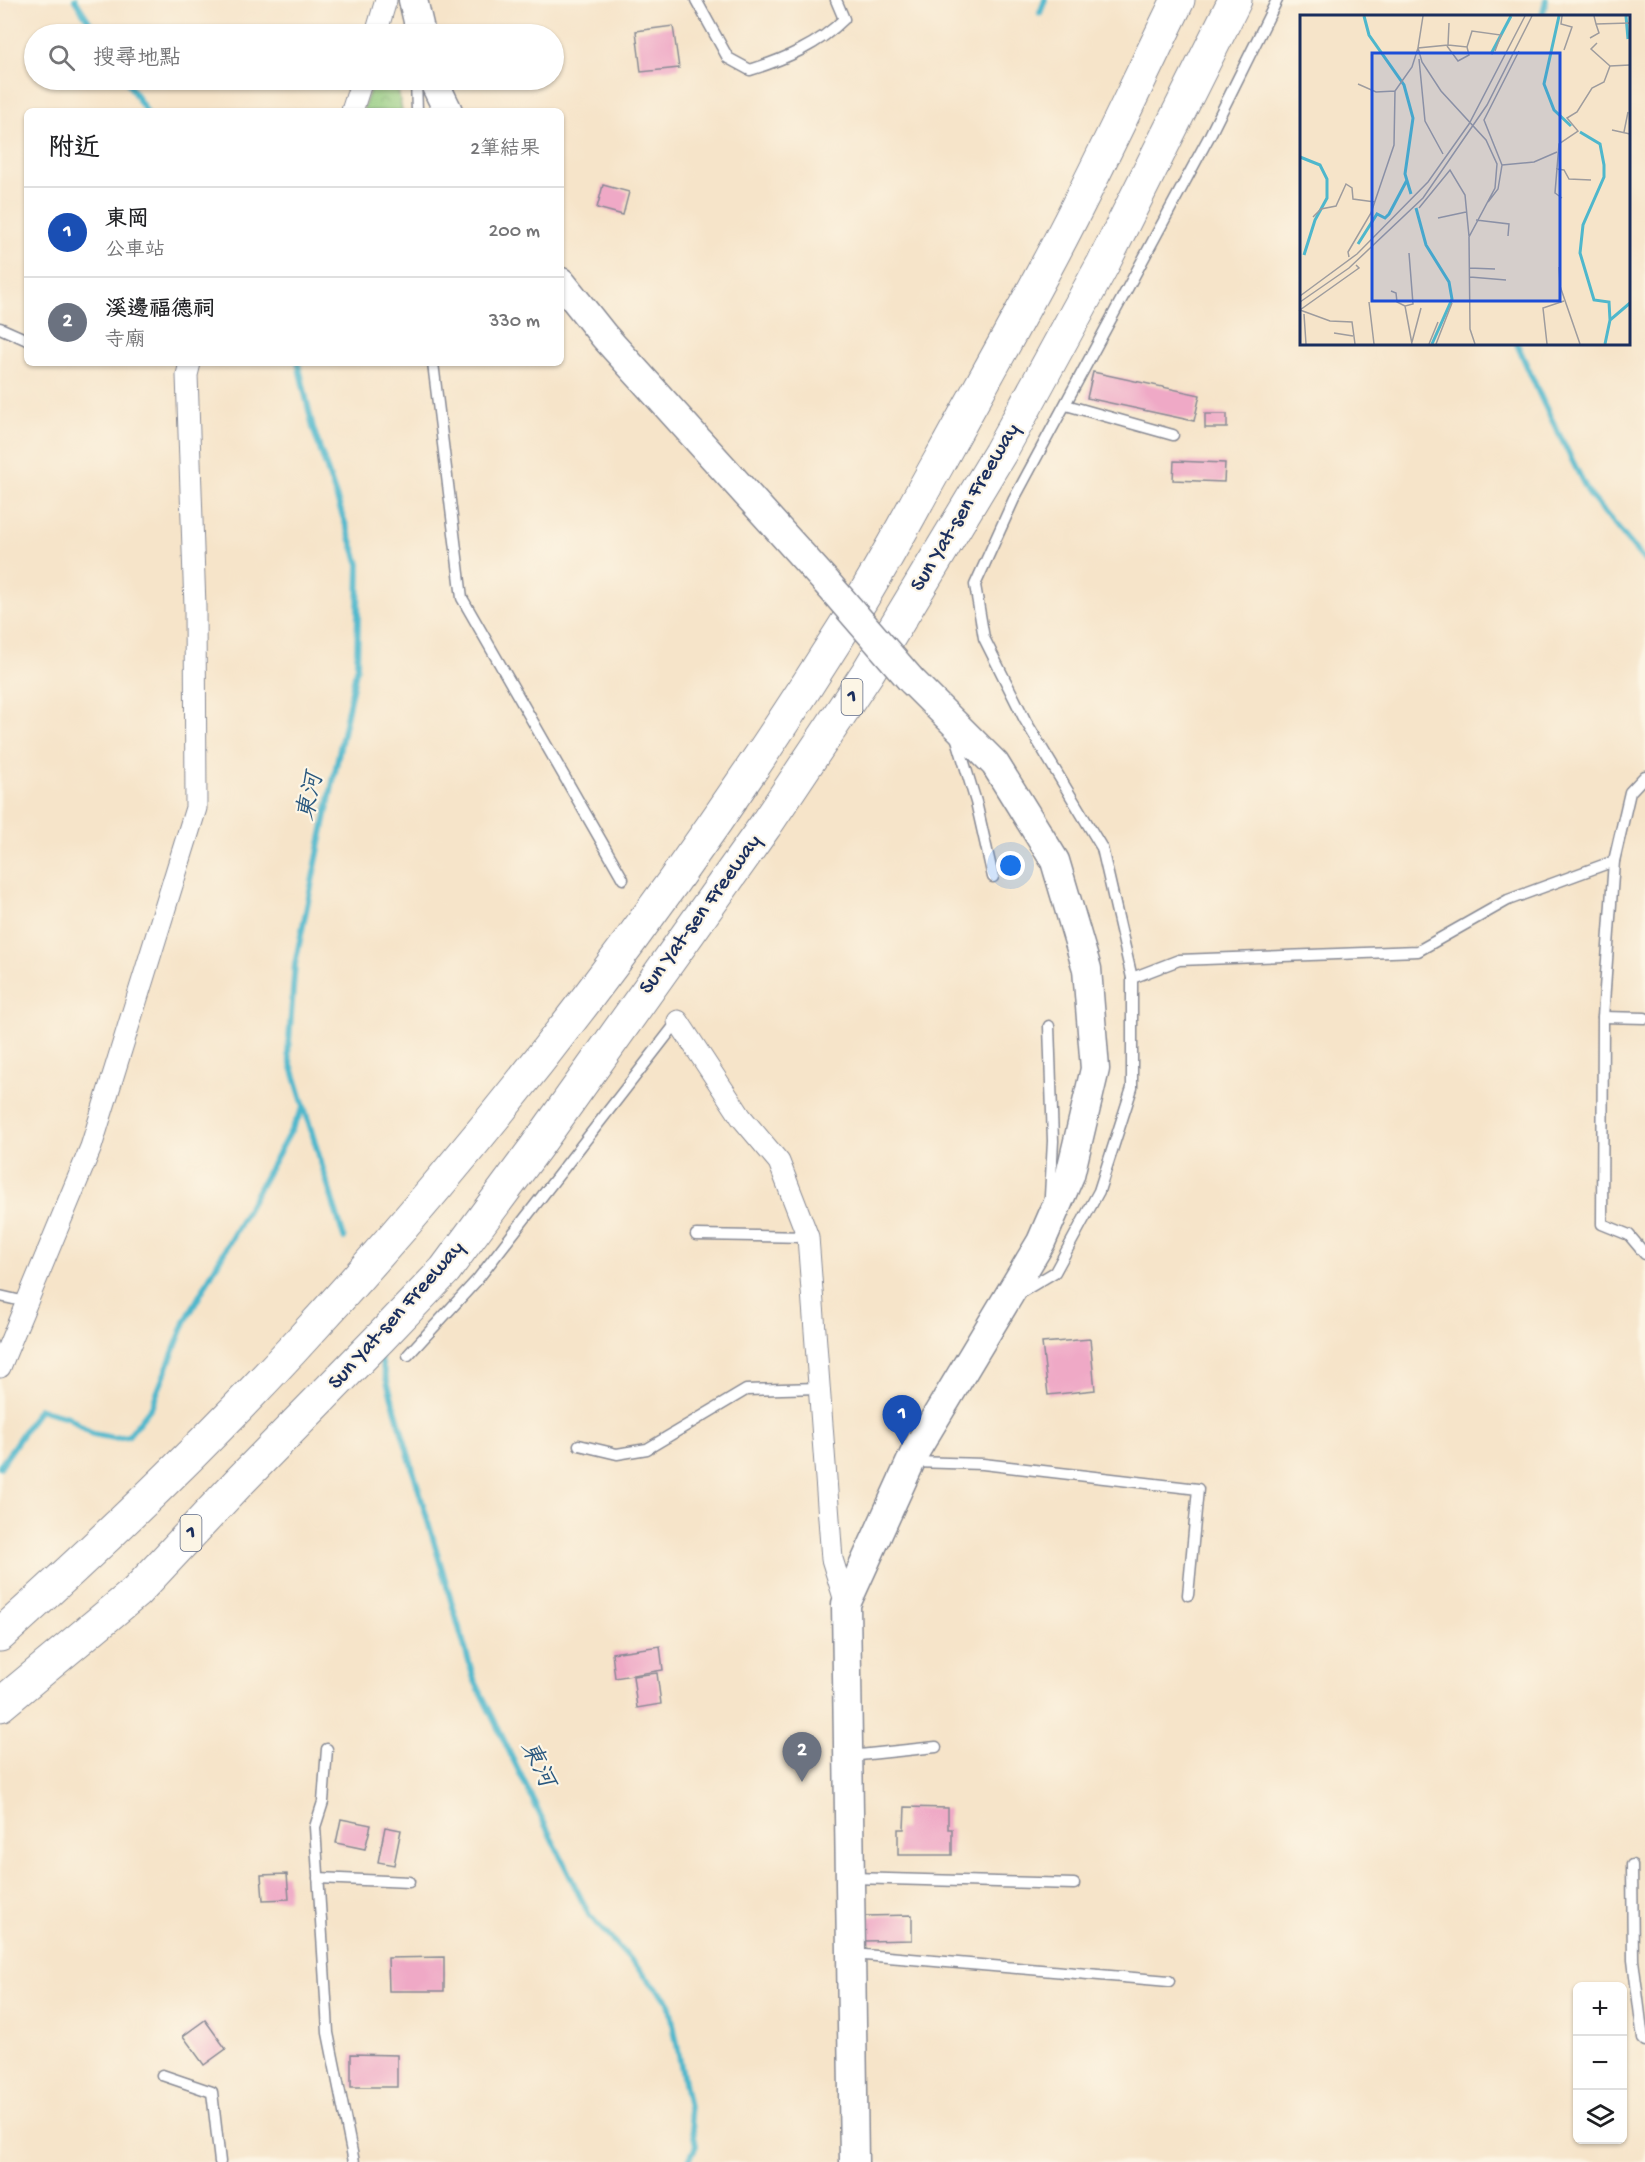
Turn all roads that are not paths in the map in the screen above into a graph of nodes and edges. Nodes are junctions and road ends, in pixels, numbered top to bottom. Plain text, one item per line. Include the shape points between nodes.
1 (387, 0) edge
2 (412, 0) edge
3 (696, 0) edge
4 (836, 0) edge
5 (1178, 0) edge
6 (1234, 0) edge
7 (1277, 0) edge
8 (379, 24) edge
9 (413, 24) edge
10 (418, 24) edge
11 (359, 90) edge
12 (416, 90) edge
13 (438, 90) edge
14 (353, 108) edge
15 (417, 108) edge
16 (447, 108) edge
17 (564, 286) edge
18 (0, 328) edge
19 (24, 339) edge
20 (188, 366) edge
21 (433, 366) edge
22 (1066, 405) junction
23 (1173, 435) dead end
24 (952, 721) junction
25 (1645, 776) edge
26 (1614, 861) junction
27 (993, 878) dead end
28 (623, 879) dead end
29 (1132, 978) junction
30 (1603, 1017) junction
31 (1645, 1018) edge
32 (678, 1021) joint
33 (1050, 1026) dead end
34 (1049, 1224) junction
35 (696, 1235) dead end
36 (808, 1236) junction
37 (1645, 1254) edge
38 (0, 1296) edge
39 (26, 1302) junction
40 (1005, 1302) junction
41 (386, 1347) junction
42 (0, 1367) edge
43 (819, 1388) junction
44 (579, 1445) dead end
45 (911, 1462) junction
46 (1188, 1595) dead end
47 (846, 1604) junction
48 (0, 1635) edge
49 (0, 1705) edge
50 (936, 1747) dead end
51 (327, 1749) dead end
52 (848, 1756) junction
53 (1632, 1865) dead end
54 (318, 1878) junction
55 (850, 1878) junction
56 (409, 1882) dead end
57 (1074, 1884) dead end
58 (851, 1954) junction
59 (1169, 1981) dead end
60 (1645, 2041) edge
61 (162, 2075) dead end
62 (220, 2162) edge
63 (354, 2162) edge
64 (854, 2162) edge

1 - 8 street
2 - 9 lane
2 - 10 street
3 - 4 lane via 728,58 750,70 785,59 830,33 844,19
5 - 48 highway, Sun Yat-sen Freeway / 1 via 1049,262 851,618 732,799 487,1127 356,1279 188,1458
6 - 41 highway, Sun Yat-sen Freeway / 1 via 1103,264 1000,453 868,672 765,826
7 - 22 lane
11 - 14 street
12 - 15 lane
13 - 16 street
17 - 24 street, bridge via 604,336 910,680
18 - 19 lane
20 - 39 street via 196,808 91,1147
21 - 28 lane via 462,598
22 - 23 lane
22 - 29 lane via 1014,499 975,585 984,638 1025,720 1102,848
24 - 27 lane
24 - 34 street via 995,764 1055,861 1087,969 1095,1069 1070,1175
25 - 26 lane via 1630,792
26 - 29 lane via 1508,900 1418,951 1179,960
26 - 30 lane
29 - 40 lane via 1132,1088 1099,1191 1055,1272
30 - 31 lane
30 - 37 lane via 1602,1224 1629,1235
32 - 36 street via 741,1116 779,1162
32 - 41 lane via 477,1280
33 - 34 lane via 1053,1141
34 - 40 street
35 - 36 lane
36 - 43 street
38 - 39 lane
39 - 42 street
40 - 45 street
41 - 49 highway, Sun Yat-sen Freeway / 1 via 239,1482 136,1592
43 - 44 lane via 746,1390 646,1449 617,1454
43 - 47 street via 832,1559
45 - 46 lane via 983,1464 1198,1489
45 - 47 street
47 - 52 street
50 - 52 lane
51 - 54 lane via 323,1802 315,1827
52 - 55 street
53 - 60 lane via 1633,1960
54 - 56 lane
54 - 63 lane via 328,2033
55 - 57 lane
55 - 58 street
58 - 59 lane
58 - 64 street
61 - 62 lane via 212,2092

